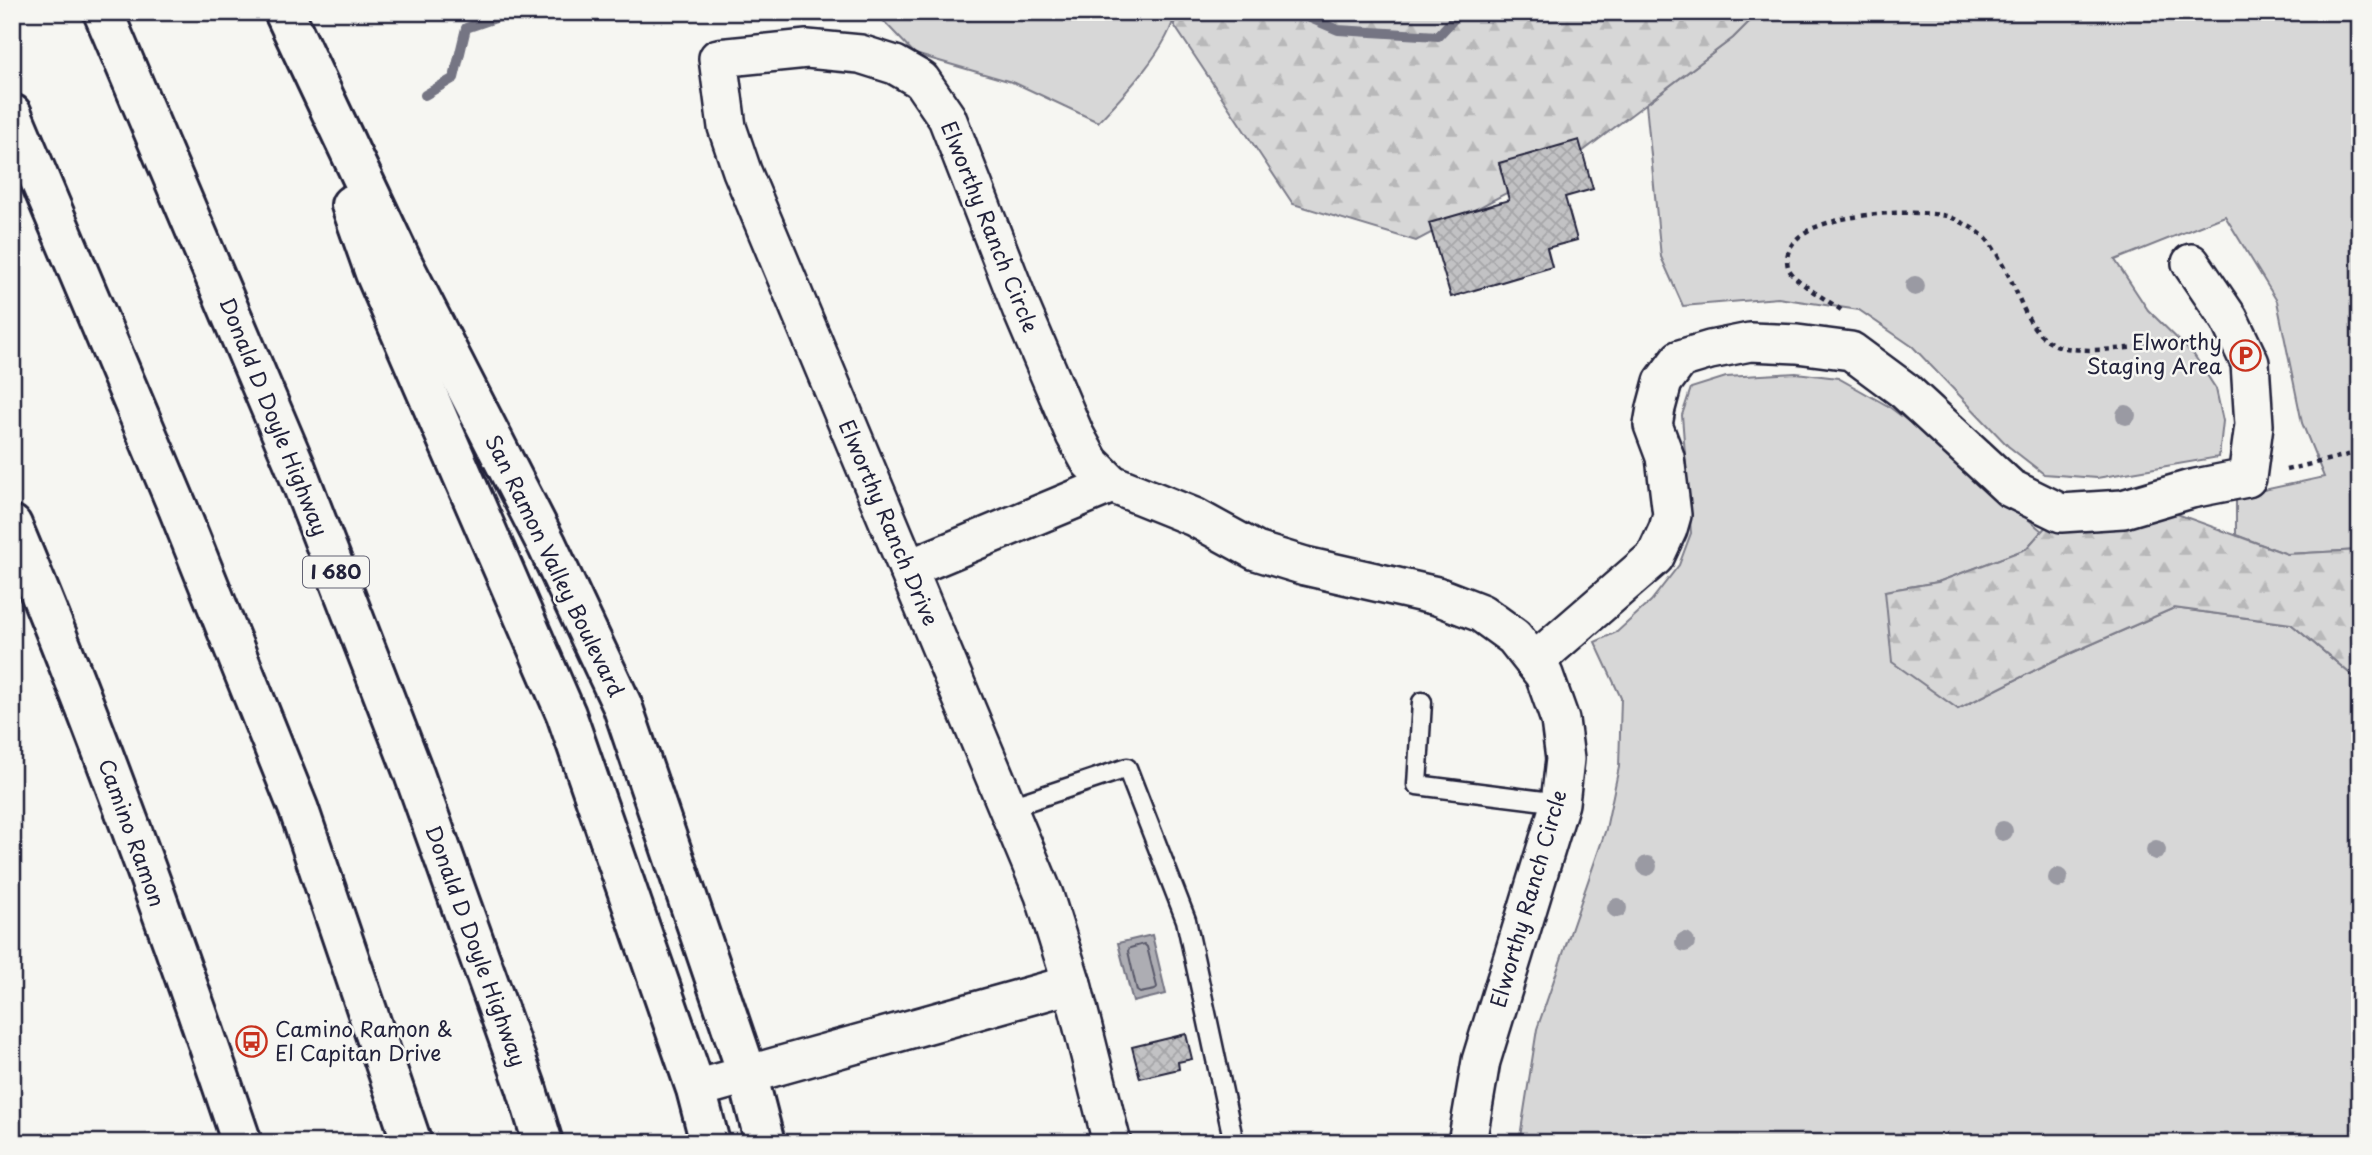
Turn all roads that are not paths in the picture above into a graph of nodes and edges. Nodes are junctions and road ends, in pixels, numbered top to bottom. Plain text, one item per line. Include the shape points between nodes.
1 (103, 12) edge
2 (283, 12) edge
3 (719, 58) joint
4 (12, 114) edge
5 (2191, 263) dead end
6 (1112, 484) junction
7 (12, 525) edge
8 (908, 569) junction
9 (1534, 662) junction
10 (1422, 702) dead end
11 (1560, 803) junction
12 (1007, 808) junction
13 (1072, 984) junction
14 (747, 1073) junction
15 (696, 1089) junction
16 (242, 1143) edge
17 (412, 1143) edge
18 (542, 1143) edge
19 (710, 1143) edge
20 (765, 1143) edge
21 (1112, 1143) edge
22 (1234, 1143) edge
23 (1467, 1143) edge

1 - 18 main road, Donald D Doyle Highway / I 680 via 294,463 414,774
2 - 14 main road, San Ramon Valley Boulevard via 403,264 547,545 621,705
2 - 15 main road, San Ramon Valley Boulevard via 375,273 566,713
3 - 6 street, Elworthy Ranch Circle via 807,48 860,54 895,65 921,80 947,118 1075,435 1090,461
3 - 8 street, Elworthy Ranch Drive via 727,127 742,171
4 - 17 main road via 299,810
5 - 9 street via 2229,319 2250,363 2254,425 2247,478 2123,509 2061,513 2010,488 1915,399 1851,351 1750,342 1710,350 1680,359 1663,382 1653,425 1665,457 1672,515 1655,557
6 - 8 street
6 - 9 street, Elworthy Ranch Circle via 1194,517 1256,551 1437,596 1481,613 1514,637
7 - 16 main road, Camino Ramon via 198,1012
8 - 12 street, Elworthy Ranch Drive
9 - 11 street, Elworthy Ranch Circle via 1560,720 1565,759
10 - 11 lane via 1417,785
11 - 23 street, Elworthy Ranch Circle via 1481,1061
12 - 13 street, Elworthy Ranch Drive via 1044,895
12 - 22 lane via 1127,768 1186,920
13 - 14 street
13 - 21 street, Elworthy Ranch Drive
14 - 15 street
14 - 20 main road, San Ramon Valley Boulevard
15 - 19 main road, San Ramon Valley Boulevard

